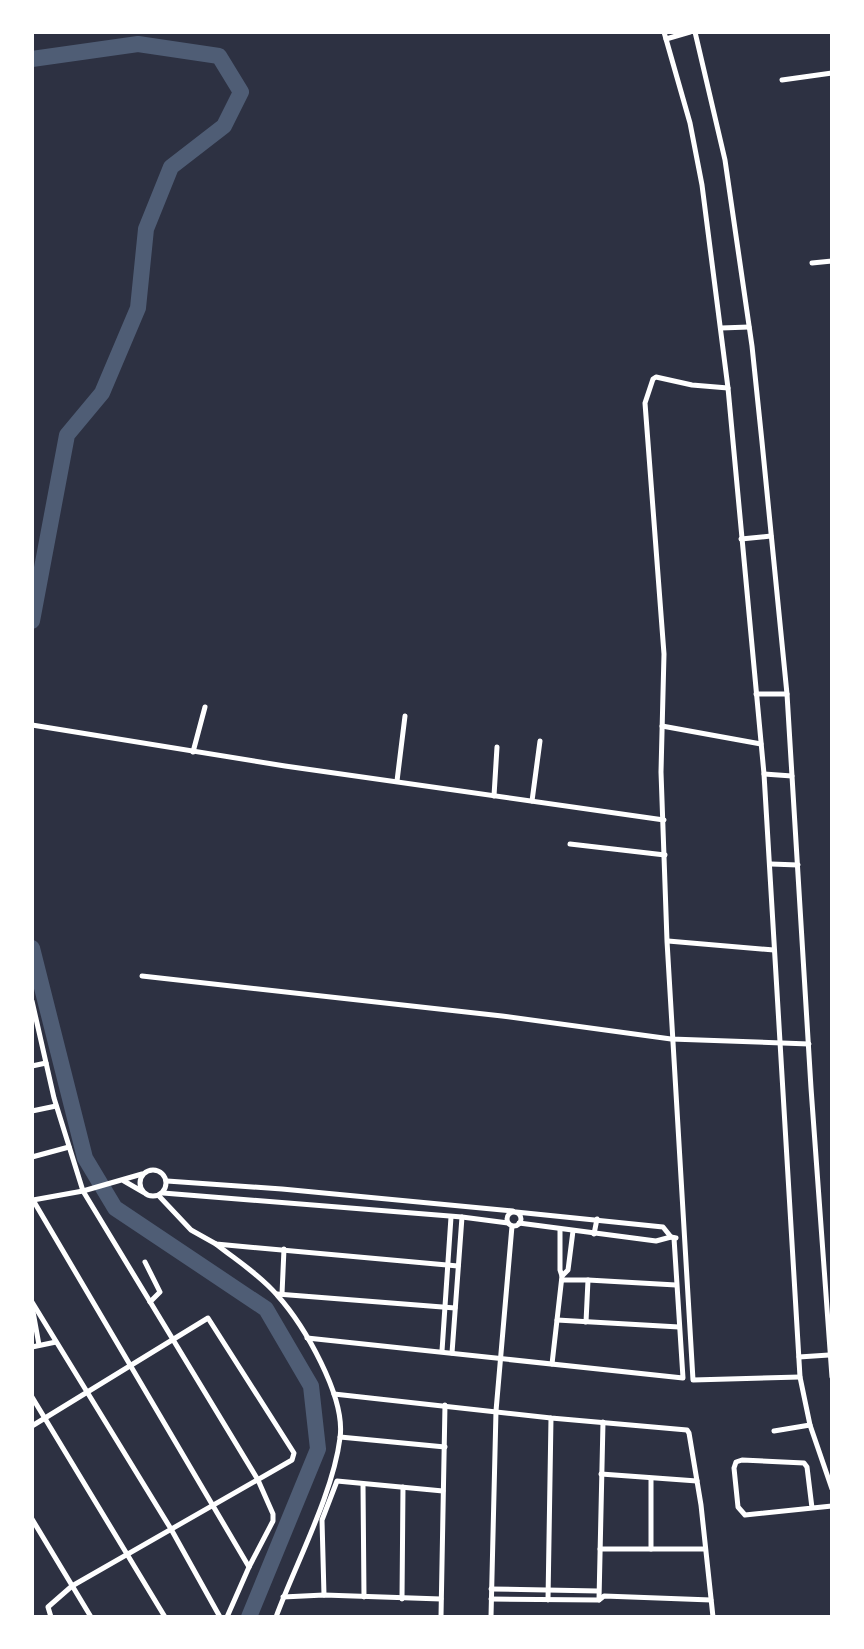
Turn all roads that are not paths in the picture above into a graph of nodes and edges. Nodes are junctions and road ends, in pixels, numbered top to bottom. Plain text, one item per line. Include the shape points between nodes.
1 (693, 32) edge
2 (665, 35) edge
3 (832, 73) edge
4 (782, 80) dead end
5 (832, 261) edge
6 (812, 263) dead end
7 (748, 327) junction
8 (724, 328) junction
9 (728, 388) junction
10 (769, 536) junction
11 (744, 539) junction
12 (759, 694) junction
13 (785, 694) junction
14 (205, 707) dead end
15 (405, 716) dead end
16 (32, 725) edge
17 (662, 726) junction
18 (540, 741) dead end
19 (761, 744) junction
20 (497, 747) dead end
21 (193, 752) junction
22 (766, 775) junction
23 (791, 776) junction
24 (397, 781) junction
25 (494, 796) junction
26 (532, 801) junction
27 (664, 820) junction
28 (570, 844) dead end
29 (665, 855) junction
30 (773, 864) junction
31 (796, 865) junction
32 (667, 941) junction
33 (774, 950) junction
34 (142, 976) dead end
35 (32, 1001) edge
36 (34, 1024) edge
37 (671, 1039) junction
38 (783, 1044) junction
39 (807, 1044) junction
40 (46, 1063) junction
41 (32, 1066) edge
42 (56, 1106) junction
43 (32, 1111) edge
44 (69, 1147) junction
45 (32, 1157) edge
46 (142, 1174) junction
47 (119, 1181) junction
48 (167, 1181) junction
49 (282, 1189) junction
50 (83, 1191) junction
51 (143, 1192) junction
52 (161, 1194) junction
53 (393, 1199) junction
54 (32, 1200) edge
55 (281, 1201) junction
56 (393, 1211) junction
57 (514, 1212) junction
58 (451, 1217) junction
59 (462, 1217) junction
60 (597, 1219) junction
61 (519, 1223) junction
62 (510, 1224) junction
63 (560, 1229) junction
64 (573, 1231) junction
65 (594, 1234) junction
66 (672, 1237) junction
67 (684, 1240) junction
68 (216, 1244) junction
69 (284, 1249) junction
70 (145, 1262) dead end
71 (447, 1265) junction
72 (458, 1266) junction
73 (562, 1278) junction
74 (588, 1280) junction
75 (676, 1285) junction
76 (280, 1294) junction
77 (150, 1302) junction
78 (32, 1303) edge
79 (445, 1308) junction
80 (455, 1308) junction
81 (557, 1320) junction
82 (586, 1322) junction
83 (679, 1327) junction
84 (307, 1338) junction
85 (173, 1339) junction
86 (56, 1342) junction
87 (39, 1345) junction
88 (32, 1347) edge
89 (442, 1351) junction
90 (452, 1353) junction
91 (829, 1355) edge
92 (801, 1357) junction
93 (500, 1359) junction
94 (552, 1364) junction
95 (130, 1365) junction
96 (800, 1377) junction
97 (832, 1377) edge
98 (87, 1392) junction
99 (334, 1394) junction
100 (32, 1397) edge
101 (445, 1405) junction
102 (496, 1411) junction
103 (44, 1418) junction
104 (551, 1418) junction
105 (603, 1422) junction
106 (810, 1425) junction
107 (32, 1426) edge
108 (774, 1431) dead end
109 (340, 1437) junction
110 (445, 1447) junction
111 (601, 1474) junction
112 (651, 1479) junction
113 (258, 1480) junction
114 (697, 1481) junction
115 (363, 1484) junction
116 (403, 1487) junction
117 (832, 1489) edge
118 (443, 1491) junction
119 (212, 1505) junction
120 (832, 1506) edge
121 (812, 1508) junction
122 (32, 1519) edge
123 (171, 1529) junction
124 (600, 1549) junction
125 (651, 1549) junction
126 (705, 1549) junction
127 (127, 1555) junction
128 (249, 1567) junction
129 (72, 1586) junction
130 (491, 1589) junction
131 (548, 1591) junction
132 (324, 1595) junction
133 (600, 1596) junction
134 (283, 1597) junction
135 (364, 1597) junction
136 (402, 1599) junction
137 (441, 1599) junction
138 (491, 1599) junction
139 (548, 1600) junction
140 (711, 1600) junction
141 (51, 1617) edge
142 (91, 1617) edge
143 (165, 1617) edge
144 (220, 1617) edge
145 (227, 1617) edge
146 (276, 1617) edge
147 (441, 1617) edge
148 (491, 1617) edge
149 (713, 1617) edge

1 - 2 street
1 - 7 street via 725,160
2 - 8 street via 690,123
3 - 4 street
5 - 6 street
7 - 8 street
7 - 10 street
8 - 9 street
9 - 11 street
9 - 17 street via 656,377 645,403 664,654
10 - 11 street
10 - 13 street
11 - 12 street
12 - 13 street
12 - 19 street
13 - 23 street
14 - 21 street
15 - 24 street
16 - 21 street
17 - 19 street
17 - 27 street
18 - 26 street
19 - 22 street
20 - 25 street
21 - 24 street
22 - 23 street
22 - 30 street
23 - 31 street
24 - 25 street
25 - 26 street
26 - 27 street
27 - 29 street
28 - 29 street
29 - 32 street
30 - 31 street
30 - 33 street
31 - 39 street
32 - 33 street
32 - 37 street
33 - 38 street
34 - 37 street
35 - 36 street
36 - 40 street
37 - 38 street
37 - 67 street
38 - 39 street
38 - 92 street
39 - 91 street
40 - 41 street
40 - 42 street
42 - 43 street
42 - 44 street
44 - 45 street
44 - 50 street
46 - 47 street
46 - 48 street via 157,1170
46 - 51 street
47 - 50 street
47 - 51 street
48 - 49 street
48 - 52 street
49 - 53 street
49 - 55 street
50 - 54 street
50 - 77 street
51 - 52 street
52 - 55 street
52 - 68 street via 191,1230
53 - 56 street
53 - 57 street
54 - 95 street
55 - 56 street
56 - 58 street
57 - 60 street
57 - 61 street
57 - 62 street via 507,1216
58 - 59 street
58 - 71 street
59 - 62 street
59 - 72 street
60 - 65 street
60 - 66 street via 663,1227
61 - 62 street
61 - 63 street
62 - 93 street
63 - 64 street
63 - 73 street
64 - 65 street
64 - 73 street via 568,1270
65 - 66 street via 656,1241
66 - 67 street
66 - 75 street
67 - 96 street via 693,1380
68 - 69 street
68 - 76 street
69 - 71 street
69 - 76 street
70 - 77 street via 160,1292
71 - 72 street
71 - 79 street
72 - 80 street
73 - 74 street
73 - 81 street
74 - 75 street
74 - 82 street
75 - 83 street
76 - 79 street
76 - 84 street
77 - 85 street
78 - 86 street
78 - 87 street
79 - 80 street
79 - 89 street
80 - 90 street
81 - 82 street
81 - 94 street
82 - 83 street
83 - 94 street via 683,1378
84 - 89 street
84 - 99 street
85 - 95 street
85 - 113 street
85 - 113 street via 211,1319 293,1449 292,1460
86 - 87 street
86 - 98 street
87 - 88 street
89 - 90 street
90 - 93 street
91 - 92 street
91 - 97 street
92 - 96 street
93 - 94 street
93 - 102 street
95 - 98 street
95 - 119 street
96 - 106 street
98 - 103 street
98 - 123 street
99 - 101 street
99 - 109 street
100 - 103 street
101 - 102 street
101 - 110 street
102 - 104 street
102 - 130 street
103 - 107 street
103 - 127 street
104 - 105 street
104 - 131 street
105 - 111 street
105 - 114 street via 687,1430
106 - 108 street
106 - 117 street
109 - 110 street
109 - 134 street via 319,1509
110 - 118 street
111 - 112 street
111 - 124 street
112 - 114 street
112 - 125 street
113 - 119 street
113 - 128 street via 274,1518
114 - 126 street
115 - 116 street
115 - 132 street via 337,1481 323,1515
115 - 135 street
116 - 118 street
116 - 136 street
118 - 137 street
119 - 123 street
119 - 128 street
120 - 121 street
121 - 121 street via 745,1515 738,1507 736,1462 804,1463
122 - 129 street
123 - 127 street
123 - 144 street
124 - 125 street
124 - 133 street
125 - 126 street
126 - 140 street
127 - 129 street
127 - 143 street
128 - 145 street
129 - 141 street via 48,1607
129 - 142 street
130 - 131 street
130 - 138 street
131 - 133 street
131 - 139 street
132 - 134 street
132 - 135 street
133 - 139 street
133 - 140 street
134 - 146 street
135 - 136 street
136 - 137 street
137 - 147 street
138 - 139 street
138 - 148 street
140 - 149 street

